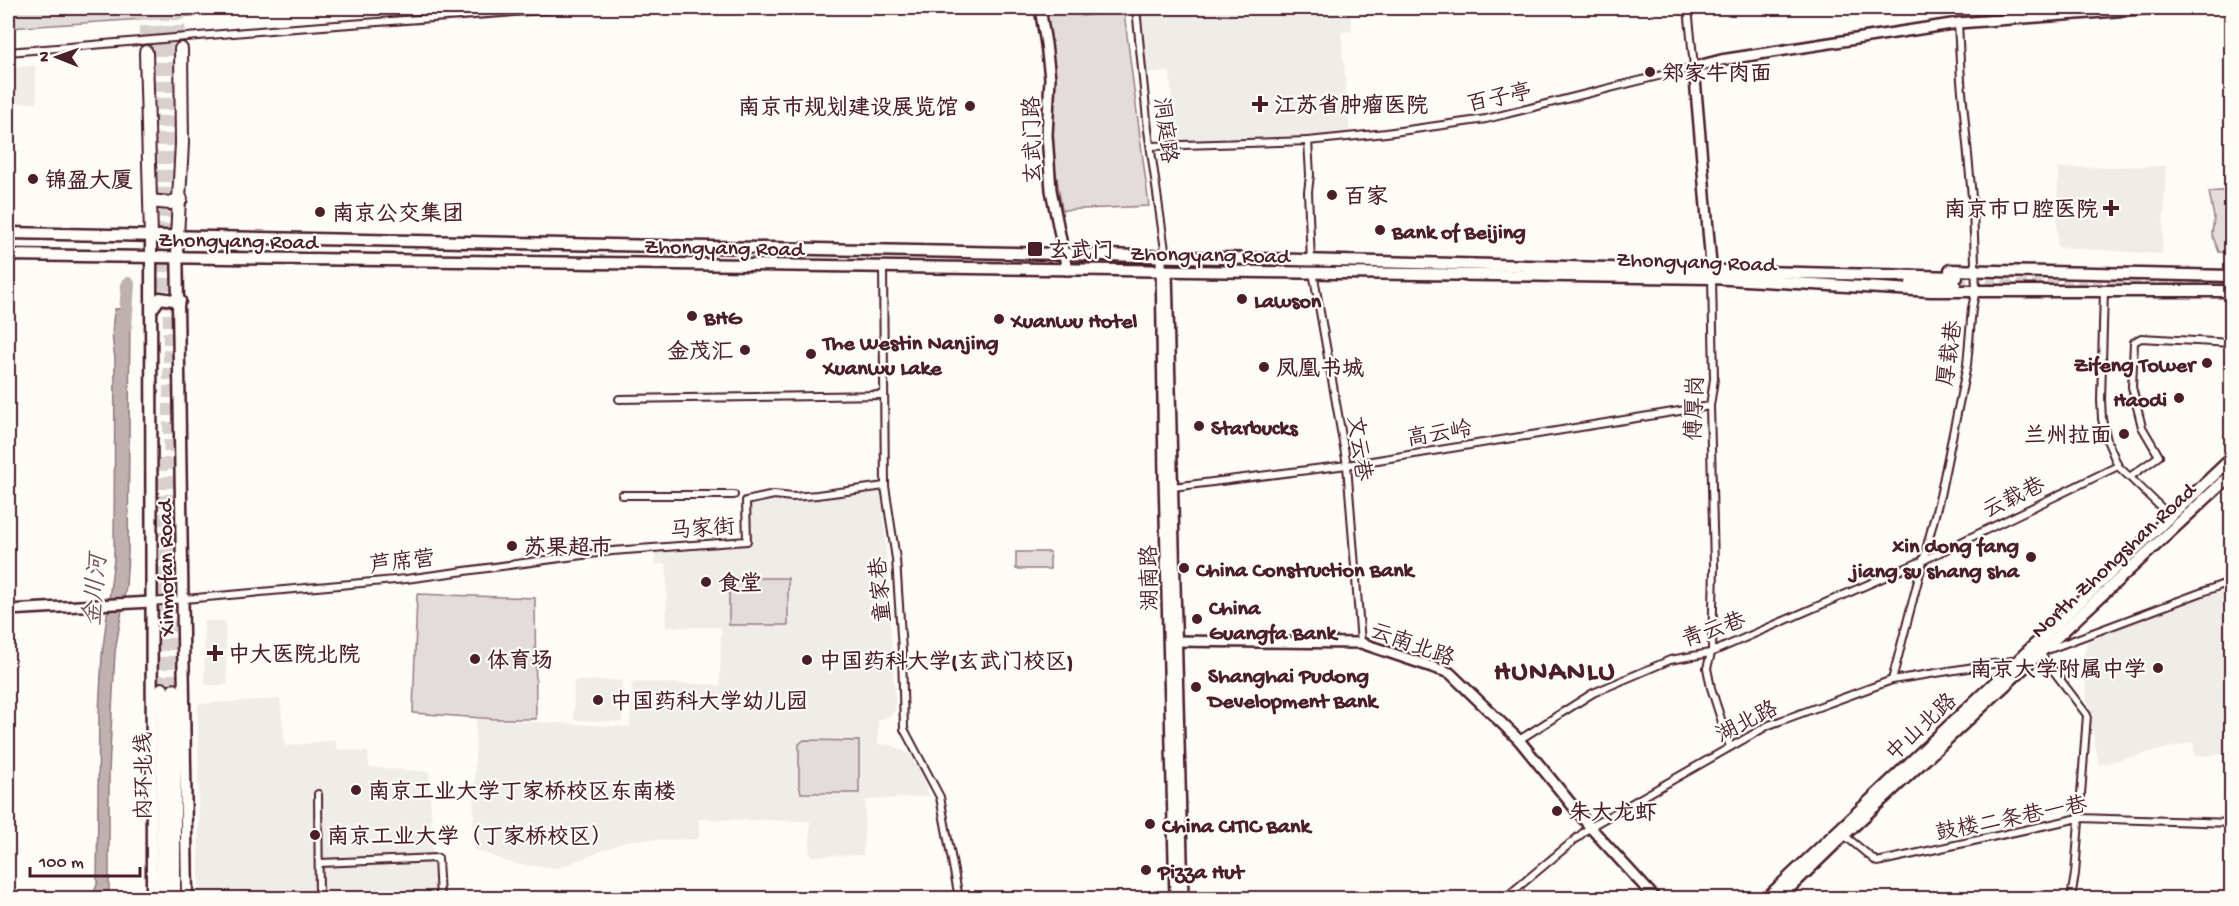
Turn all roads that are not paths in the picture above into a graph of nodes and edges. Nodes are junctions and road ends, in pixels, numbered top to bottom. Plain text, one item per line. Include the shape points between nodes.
1 (570, 8) edge
2 (1040, 8) edge
3 (1136, 8) edge
4 (1688, 8) edge
5 (2155, 8) edge
6 (2109, 9) edge
7 (1958, 23) junction
8 (180, 49) tunnel mouth
9 (8, 52) edge
10 (146, 52) tunnel mouth
11 (1694, 67) junction
12 (1308, 141) junction
13 (1151, 146) junction
14 (181, 199) junction
15 (150, 201) junction
16 (8, 233) edge
17 (151, 237) junction
18 (177, 237) junction
19 (1064, 254) junction
20 (8, 255) edge
21 (1164, 256) junction
22 (178, 257) junction
23 (151, 258) junction
24 (1311, 260) junction
25 (883, 268) junction
26 (1067, 270) junction
27 (1164, 272) junction
28 (1976, 272) junction
29 (1313, 273) junction
30 (1851, 273) junction
31 (1712, 274) junction
32 (2232, 276) edge
33 (1976, 290) junction
34 (2104, 290) junction
35 (2232, 291) edge
36 (180, 301) junction
37 (152, 309) junction
38 (2232, 343) edge
39 (884, 395) junction
40 (619, 399) dead end
41 (1710, 406) junction
42 (2232, 458) edge
43 (1347, 465) junction
44 (2118, 466) junction
45 (2232, 474) edge
46 (2131, 476) junction
47 (885, 486) junction
48 (1173, 487) junction
49 (622, 495) dead end
50 (734, 495) dead end
51 (2174, 520) junction
52 (623, 551) joint
53 (1924, 560) junction
54 (2232, 581) edge
55 (183, 599) junction
56 (151, 602) junction
57 (8, 609) edge
58 (1172, 641) junction
59 (1361, 643) junction
60 (1710, 653) junction
61 (2040, 653) junction
62 (2018, 660) junction
63 (1892, 680) junction
64 (168, 689) tunnel mouth
65 (1519, 740) junction
66 (1730, 747) junction
67 (318, 794) dead end
68 (2079, 818) junction
69 (2232, 822) edge
70 (1590, 827) junction
71 (1844, 835) junction
72 (320, 863) junction
73 (169, 883) junction
74 (152, 898) edge
75 (162, 898) edge
76 (176, 898) edge
77 (187, 898) edge
78 (319, 898) edge
79 (440, 898) edge
80 (959, 898) edge
81 (1175, 898) edge
82 (1183, 898) edge
83 (1505, 898) edge
84 (1655, 898) edge
85 (1767, 898) edge
86 (1779, 898) edge
87 (2071, 898) edge

1 - 9 street, bridge
2 - 19 street, 玄武门路 via 1050,78 1047,135 1051,190
3 - 13 street, 洞庭路
4 - 11 street
5 - 6 street
6 - 7 street
7 - 11 street
7 - 28 street, 厚载巷
8 - 14 highway
10 - 15 highway
11 - 12 street, 百子亭 via 1486,119
11 - 31 street, 傅厚岗
12 - 13 street, 百子亭
12 - 24 street
13 - 21 street, 洞庭路
14 - 15 highway via 170,203
14 - 18 highway
15 - 17 highway
16 - 17 main road, Zhongyang Road
17 - 18 main road, Zhongyang Road
17 - 23 main road, Xinmofan Road
18 - 19 main road, Zhongyang Road
18 - 22 main road, Xinmofan Road
19 - 21 main road, Zhongyang Road
19 - 26 street, 玄武门路
20 - 23 main road, Zhongyang Road
21 - 24 main road, Zhongyang Road
21 - 27 street, 湖南路
22 - 23 main road, Zhongyang Road
22 - 25 main road, Zhongyang Road
22 - 36 main road, Xinmofan Road
23 - 37 main road, Xinmofan Road
24 - 29 street, 文云巷
24 - 31 main road, Zhongyang Road
25 - 26 main road, Zhongyang Road
25 - 39 street, 童家巷
26 - 27 main road, Zhongyang Road
27 - 29 main road, Zhongyang Road
27 - 48 street, 湖南路
27 - 58 street, 湖南路
28 - 30 main road, Zhongyang Road via 1922,269
28 - 32 main road, Zhongyang Road
28 - 33 street, 厚载巷
29 - 31 main road, Zhongyang Road
29 - 43 street, 文云巷
30 - 31 main road, Zhongyang Road
30 - 31 main road, Zhongyang Road via 1957,280
31 - 33 main road, Zhongyang Road via 1931,291
31 - 41 street, 傅厚岗 via 1714,379
33 - 34 main road, Zhongyang Road
33 - 53 street, 厚载巷 via 1967,365
34 - 35 main road, Zhongyang Road
34 - 44 street via 2102,419
36 - 37 main road via 160,298
36 - 55 main road, Xinmofan Road
37 - 56 main road, Xinmofan Road
38 - 46 street via 2140,338 2134,342 2132,387 2142,427 2159,456
39 - 40 street
39 - 47 street, 童家巷
41 - 43 street, 高云岭
41 - 60 street, 傅厚岗 via 1714,566
42 - 51 main road, 中山北路
43 - 48 street, 高云岭
43 - 59 street, 文云巷
44 - 46 street
44 - 53 street, 云载巷
45 - 51 main road, North Zhongshan Road
46 - 51 street
47 - 52 street, 马家街 via 746,501 747,541
47 - 80 street, 童家巷 via 896,559 904,729 940,797
48 - 58 street, 湖南路
49 - 50 street
51 - 61 main road, North Zhongshan Road
51 - 62 main road, 中山北路
52 - 55 street, 芦席营 via 406,579
53 - 60 street, 青云巷
53 - 63 street, 厚载巷
54 - 61 street, 湖北路
55 - 56 street, 芦席营
55 - 77 main road, Xinmofan Road
56 - 57 street
56 - 74 main road, Xinmofan Road
58 - 59 street, 云南北路
58 - 81 street, 湖南路
58 - 82 street, 湖南路
59 - 65 street, 云南北路 via 1450,673
60 - 65 street, 青云巷 via 1670,660 1593,693
60 - 66 street, 傅厚岗 via 1707,668 1711,688
61 - 62 street, 湖北路
61 - 68 street via 2087,715
61 - 71 main road, North Zhongshan Road
62 - 63 street, 湖北路
62 - 85 main road, 中山北路
63 - 66 street, 湖北路 via 1769,725
64 - 73 highway, 内环北线
65 - 70 street, 云南北路
66 - 70 street, 湖北路
67 - 72 street
68 - 69 street, 鼓楼二条巷一巷
68 - 71 street, 鼓楼二条巷一巷 via 1877,862
68 - 87 street
70 - 83 street, 湖北路
70 - 84 street, 云南北路
71 - 86 main road, North Zhongshan Road
72 - 78 street
72 - 79 street via 438,858
73 - 75 highway, 内环北线
73 - 76 highway, 内环北线

